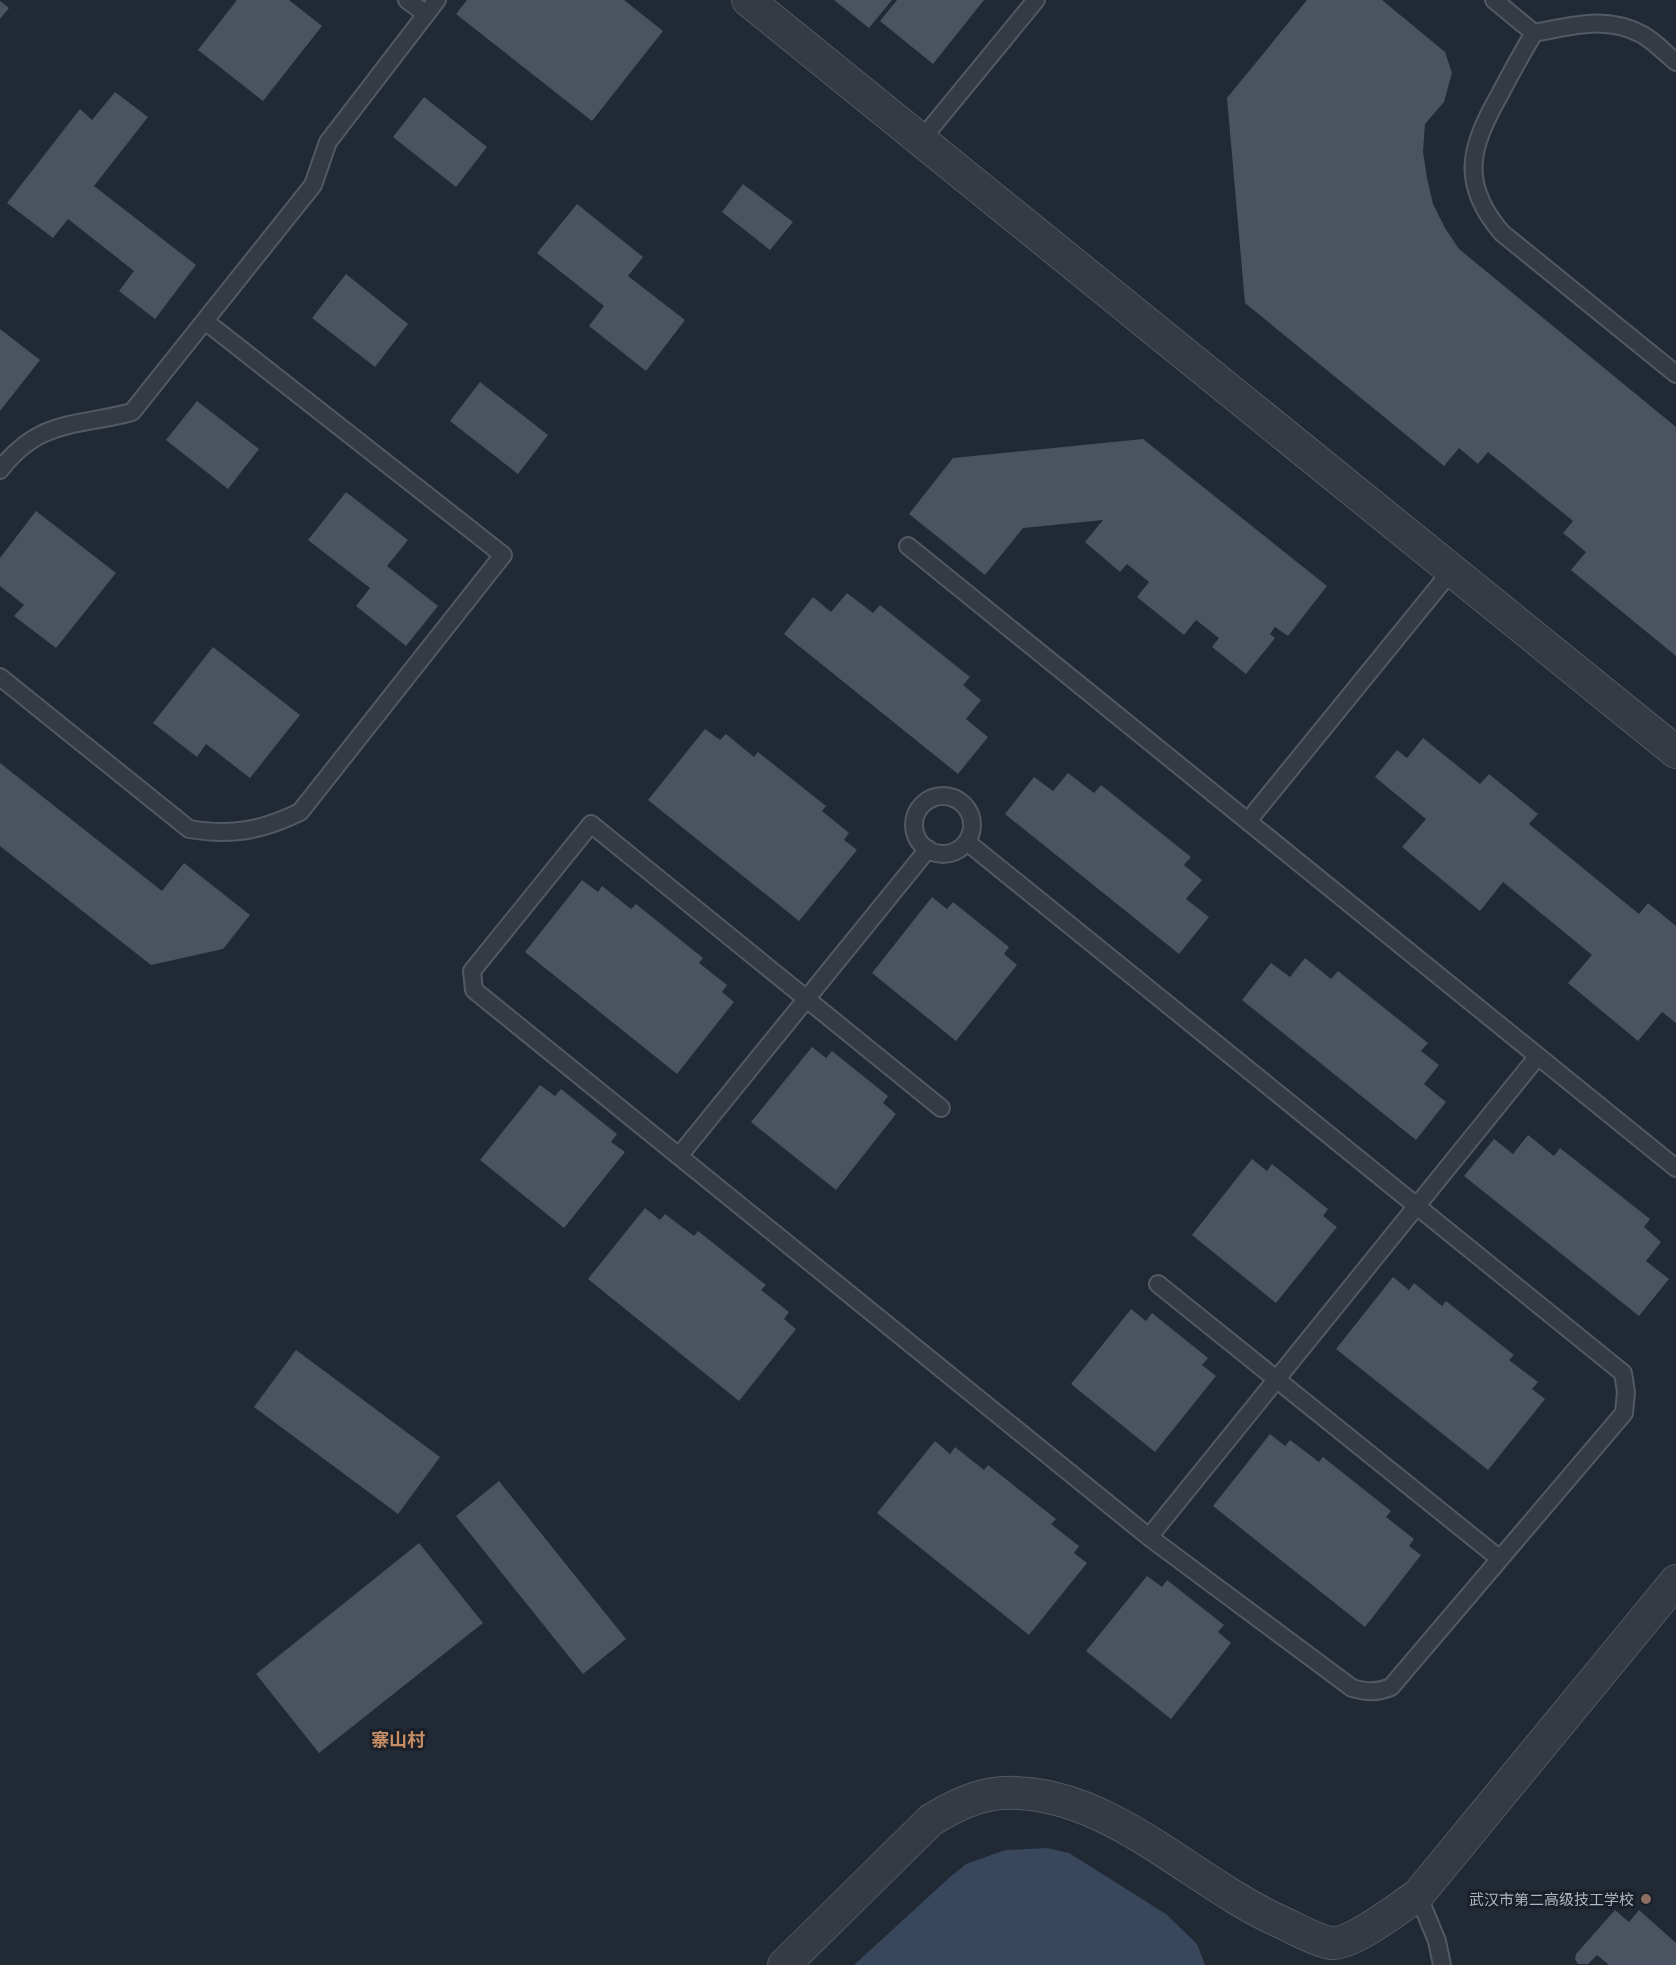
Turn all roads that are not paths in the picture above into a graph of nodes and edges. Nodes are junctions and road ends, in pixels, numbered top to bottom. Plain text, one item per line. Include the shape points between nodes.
1 (407, 0) edge
2 (437, 0) edge
3 (748, 0) edge
4 (1036, 0) edge
5 (1494, 0) edge
6 (426, 14) junction
7 (1534, 33) junction
8 (1676, 62) edge
9 (921, 140) junction
10 (205, 321) junction
11 (1676, 374) edge
12 (0, 470) edge
13 (908, 546) dead end
14 (1452, 570) junction
15 (0, 677) edge
16 (1676, 752) edge
17 (1248, 821) junction
18 (967, 842) junction
19 (928, 849) junction
20 (807, 999) junction
21 (1538, 1056) junction
22 (941, 1108) dead end
23 (680, 1156) junction
24 (1676, 1168) edge
25 (1416, 1206) junction
26 (1158, 1284) dead end
27 (1276, 1379) junction
28 (1149, 1537) junction
29 (1500, 1559) junction
30 (1676, 1581) edge
31 (1418, 1895) junction
32 (784, 1965) edge
33 (1442, 1965) edge

1 - 6 lane
2 - 6 lane
3 - 9 street
4 - 9 lane
5 - 7 lane
6 - 10 lane via 328,142 314,185
7 - 8 lane via 1598,22 1624,26 1645,36
7 - 11 lane via 1485,120 1475,148 1475,183 1480,202 1502,233
9 - 14 street
10 - 12 lane via 132,412 56,427 24,444
10 - 15 lane via 503,555 300,812 260,829 214,833 189,829
13 - 17 lane
14 - 16 street
14 - 17 lane
17 - 21 lane
18 - 19 lane via 948,854
18 - 19 lane via 972,821 967,808 955,798 941,796 927,801 918,810 914,823 916,835
18 - 25 lane
19 - 20 lane
20 - 22 lane
20 - 23 lane
20 - 23 lane via 591,824 472,971 474,990
21 - 24 lane
21 - 25 lane
23 - 28 lane
25 - 27 lane
25 - 29 lane via 1623,1373 1624,1413
26 - 27 lane
27 - 28 lane
27 - 29 lane
28 - 29 lane via 1352,1688 1372,1692 1391,1687
30 - 31 street
31 - 32 street via 1347,1941 1331,1943 1261,1913 1115,1822 1060,1799 1000,1793 957,1805 931,1820
31 - 33 lane via 1437,1941

